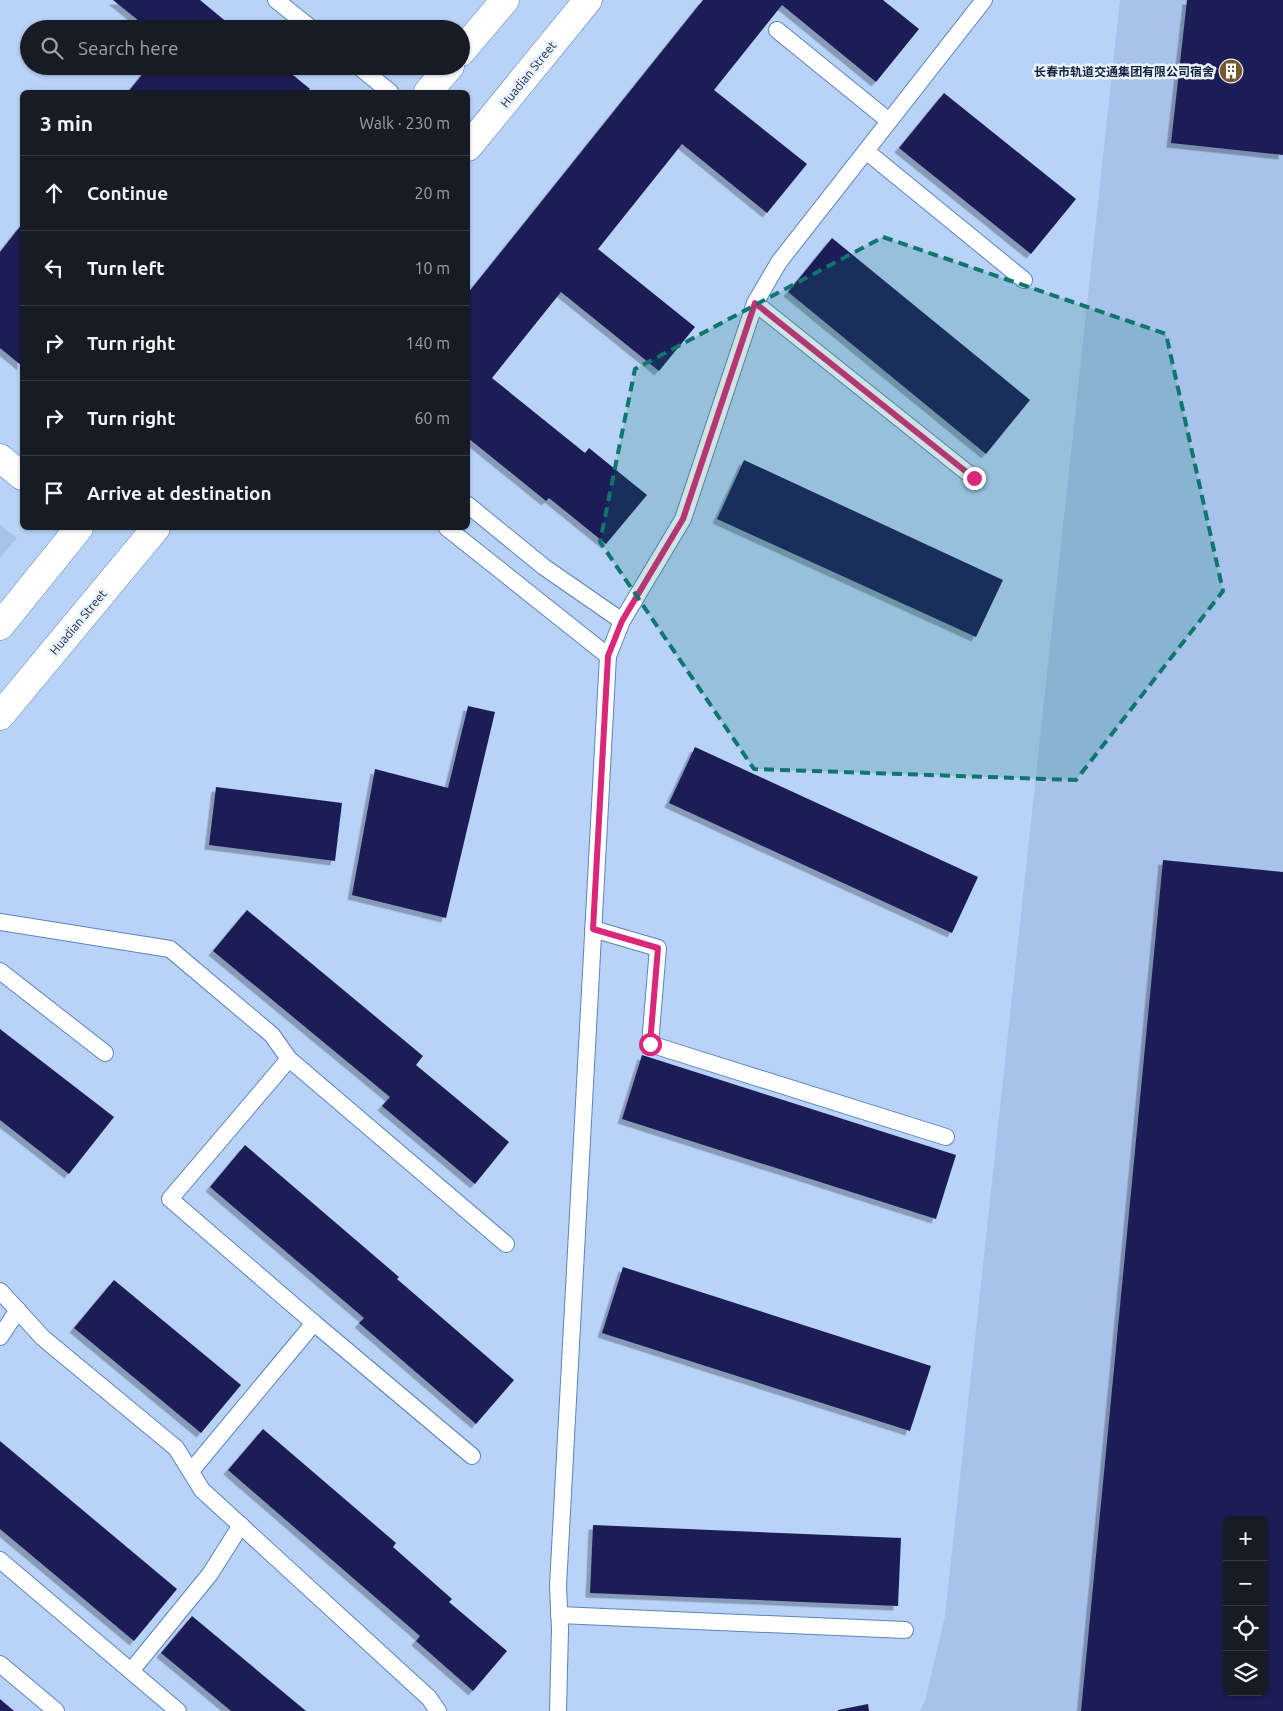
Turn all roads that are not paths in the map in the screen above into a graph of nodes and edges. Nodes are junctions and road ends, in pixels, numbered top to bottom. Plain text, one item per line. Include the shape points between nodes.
1 (276, 0) edge
2 (504, 0) edge
3 (588, 0) edge
4 (976, 3) edge
5 (301, 20) edge
6 (777, 30) dead end
7 (470, 41) edge
8 (369, 75) edge
9 (442, 75) edge
10 (388, 90) edge
11 (430, 90) edge
12 (889, 122) junction
13 (470, 145) edge
14 (866, 151) junction
15 (1024, 280) dead end
16 (755, 303) junction
17 (0, 458) edge
18 (20, 474) edge
19 (974, 478) dead end
20 (470, 507) edge
21 (76, 530) edge
22 (154, 530) edge
23 (450, 530) edge
24 (622, 621) junction
25 (0, 626) edge
26 (608, 656) junction
27 (0, 716) edge
28 (0, 922) edge
29 (593, 929) junction
30 (0, 971) edge
31 (105, 1053) dead end
32 (289, 1059) junction
33 (946, 1137) dead end
34 (506, 1244) dead end
35 (0, 1291) edge
36 (18, 1310) junction
37 (314, 1323) junction
38 (0, 1338) edge
39 (472, 1456) dead end
40 (191, 1471) junction
41 (240, 1525) junction
42 (0, 1560) edge
43 (559, 1615) junction
44 (905, 1630) dead end
45 (0, 1664) edge
46 (131, 1670) junction
47 (56, 1711) edge
48 (178, 1711) edge
49 (438, 1711) edge
50 (558, 1711) edge

1 - 5 lane
2 - 7 street
3 - 13 street, Huadian Street
4 - 12 lane
6 - 12 lane
8 - 10 lane
9 - 11 street
12 - 14 lane
14 - 15 lane
14 - 16 lane via 779,262
16 - 19 lane
16 - 24 lane via 683,519
17 - 18 street
20 - 24 lane via 544,567
21 - 25 street
22 - 27 street, Huadian Street
23 - 26 lane
24 - 26 lane
26 - 29 lane
28 - 32 lane via 170,949 272,1035
29 - 33 lane via 658,948 650,1044
29 - 43 lane
30 - 31 lane
32 - 34 lane
32 - 37 lane via 170,1199
35 - 36 lane
36 - 38 lane
36 - 40 lane via 44,1338 176,1448
37 - 39 lane
37 - 40 lane
40 - 41 lane via 202,1490
41 - 46 lane via 210,1574
41 - 49 lane via 429,1698
42 - 46 lane
43 - 44 lane
43 - 50 lane
45 - 47 lane
46 - 48 lane

